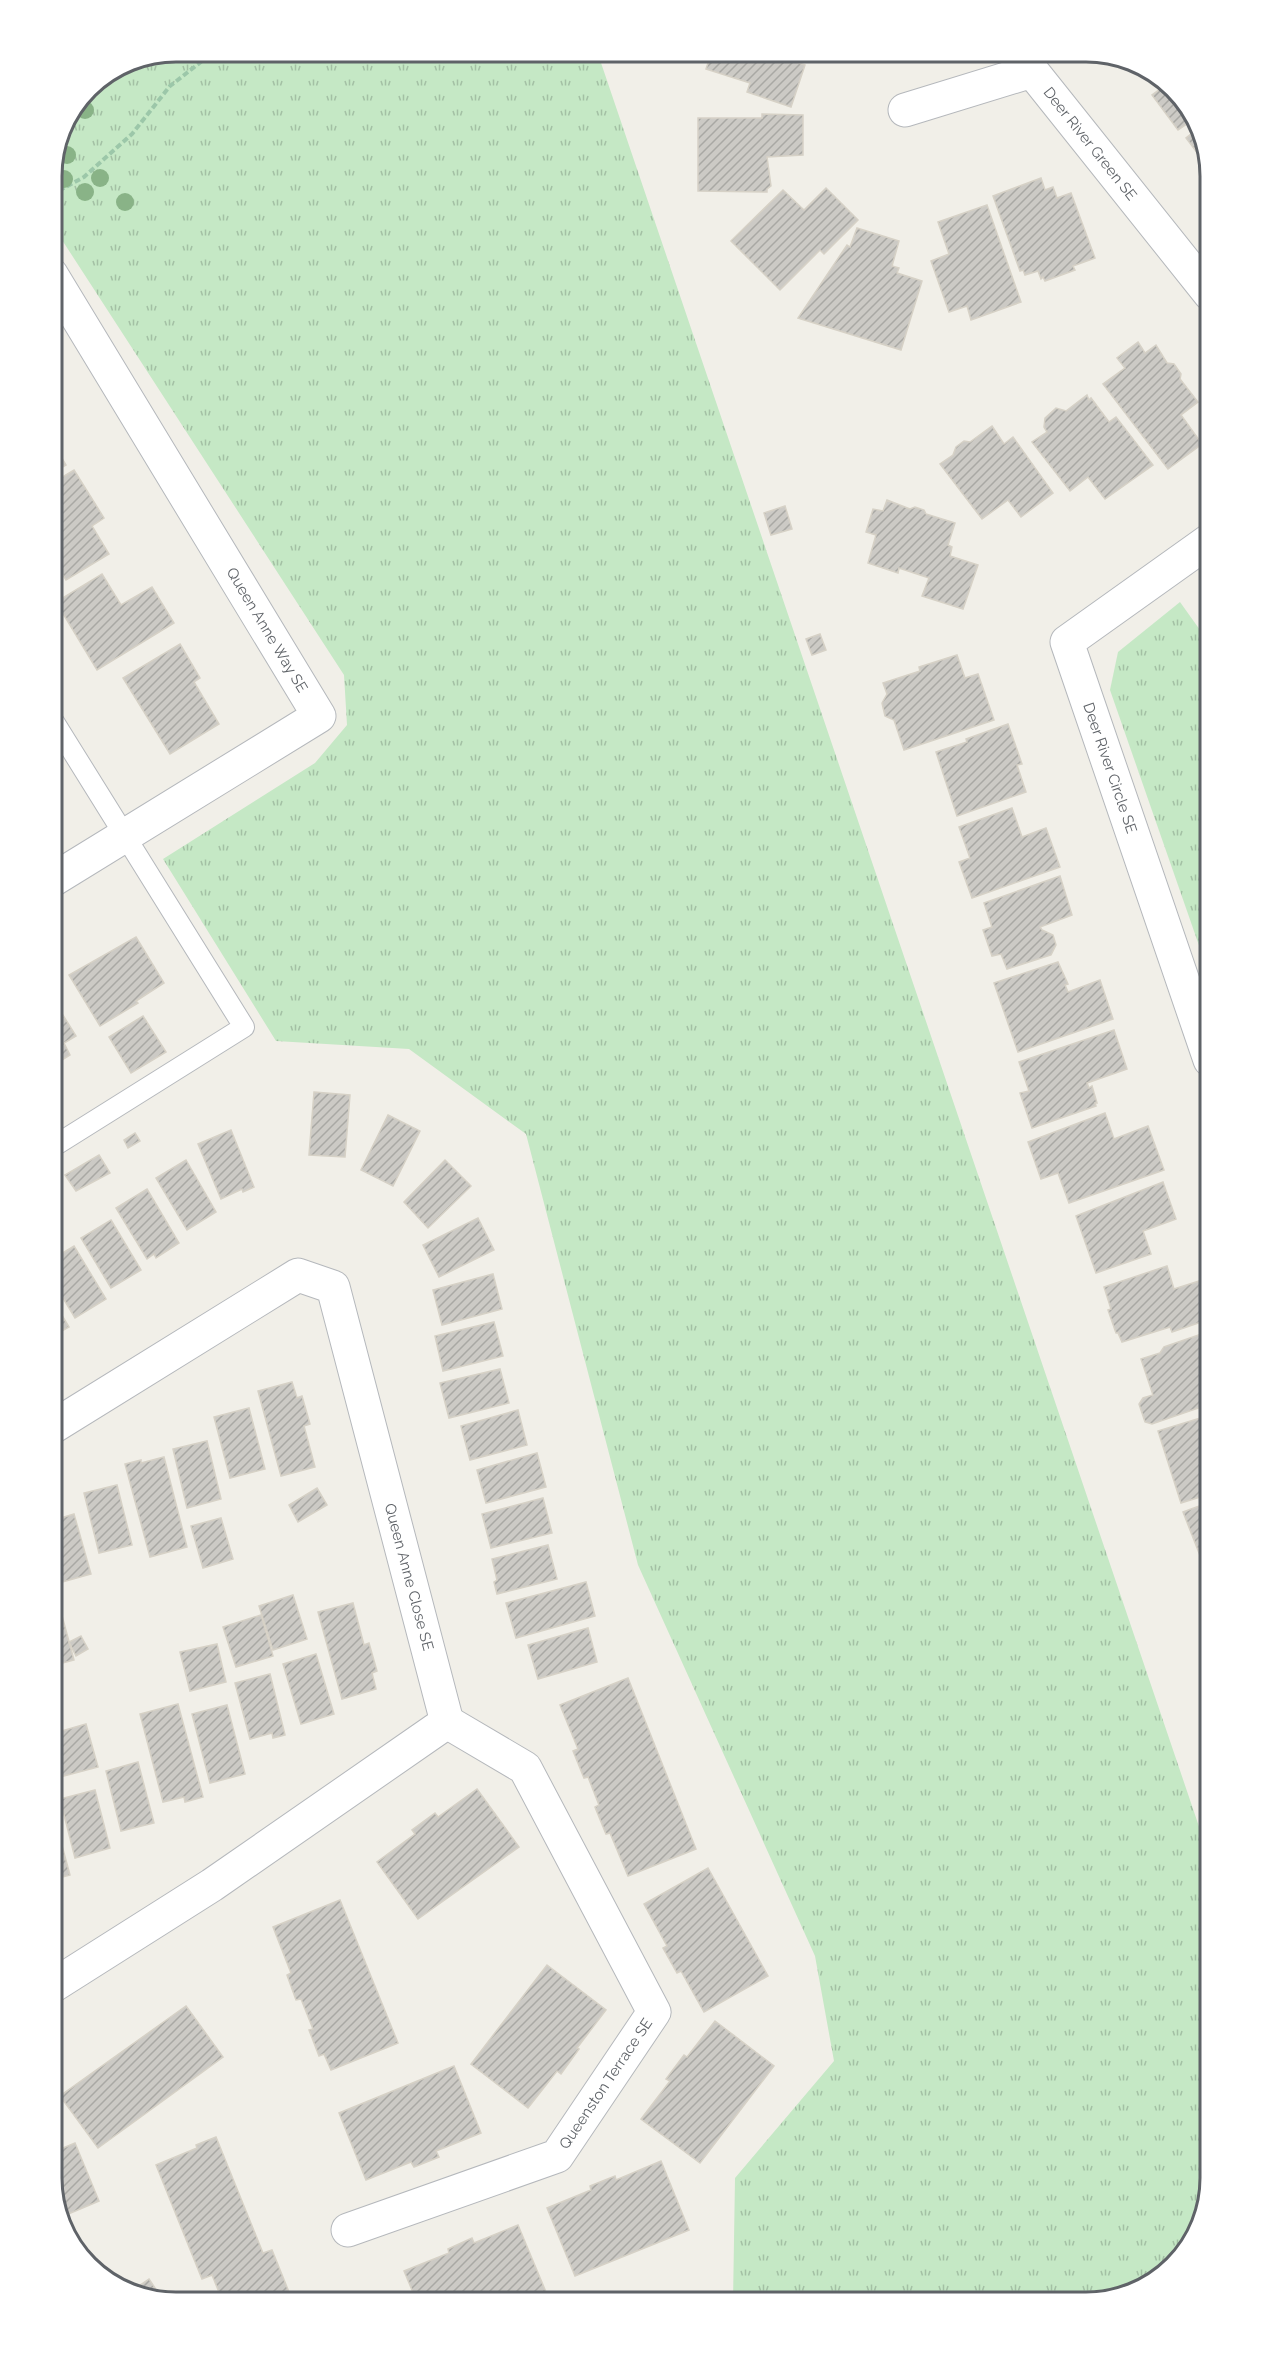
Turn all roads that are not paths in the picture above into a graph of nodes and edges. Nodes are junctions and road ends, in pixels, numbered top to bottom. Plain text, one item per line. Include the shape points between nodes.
1 (905, 110) dead end
2 (1200, 281) edge
3 (62, 292) edge
4 (1200, 547) edge
5 (62, 735) edge
6 (125, 837) junction
7 (62, 874) edge
8 (1200, 1031) edge
9 (62, 1141) edge
10 (62, 1421) edge
11 (447, 1722) junction
12 (62, 1980) edge
13 (348, 2230) dead end

1 - 2 street, Deer River Green SE via 1032,70
3 - 6 street, Queen Anne Way SE via 319,716
4 - 8 street, Deer River Circle SE via 1067,642
5 - 6 lane
6 - 7 street, Queen Anne Way SE
6 - 9 lane via 244,1027
10 - 11 street, Queen Anne Close SE via 298,1275 333,1287
11 - 12 street via 212,1885
11 - 13 street, Queenston Terrace SE via 525,1768 654,2012 556,2156

